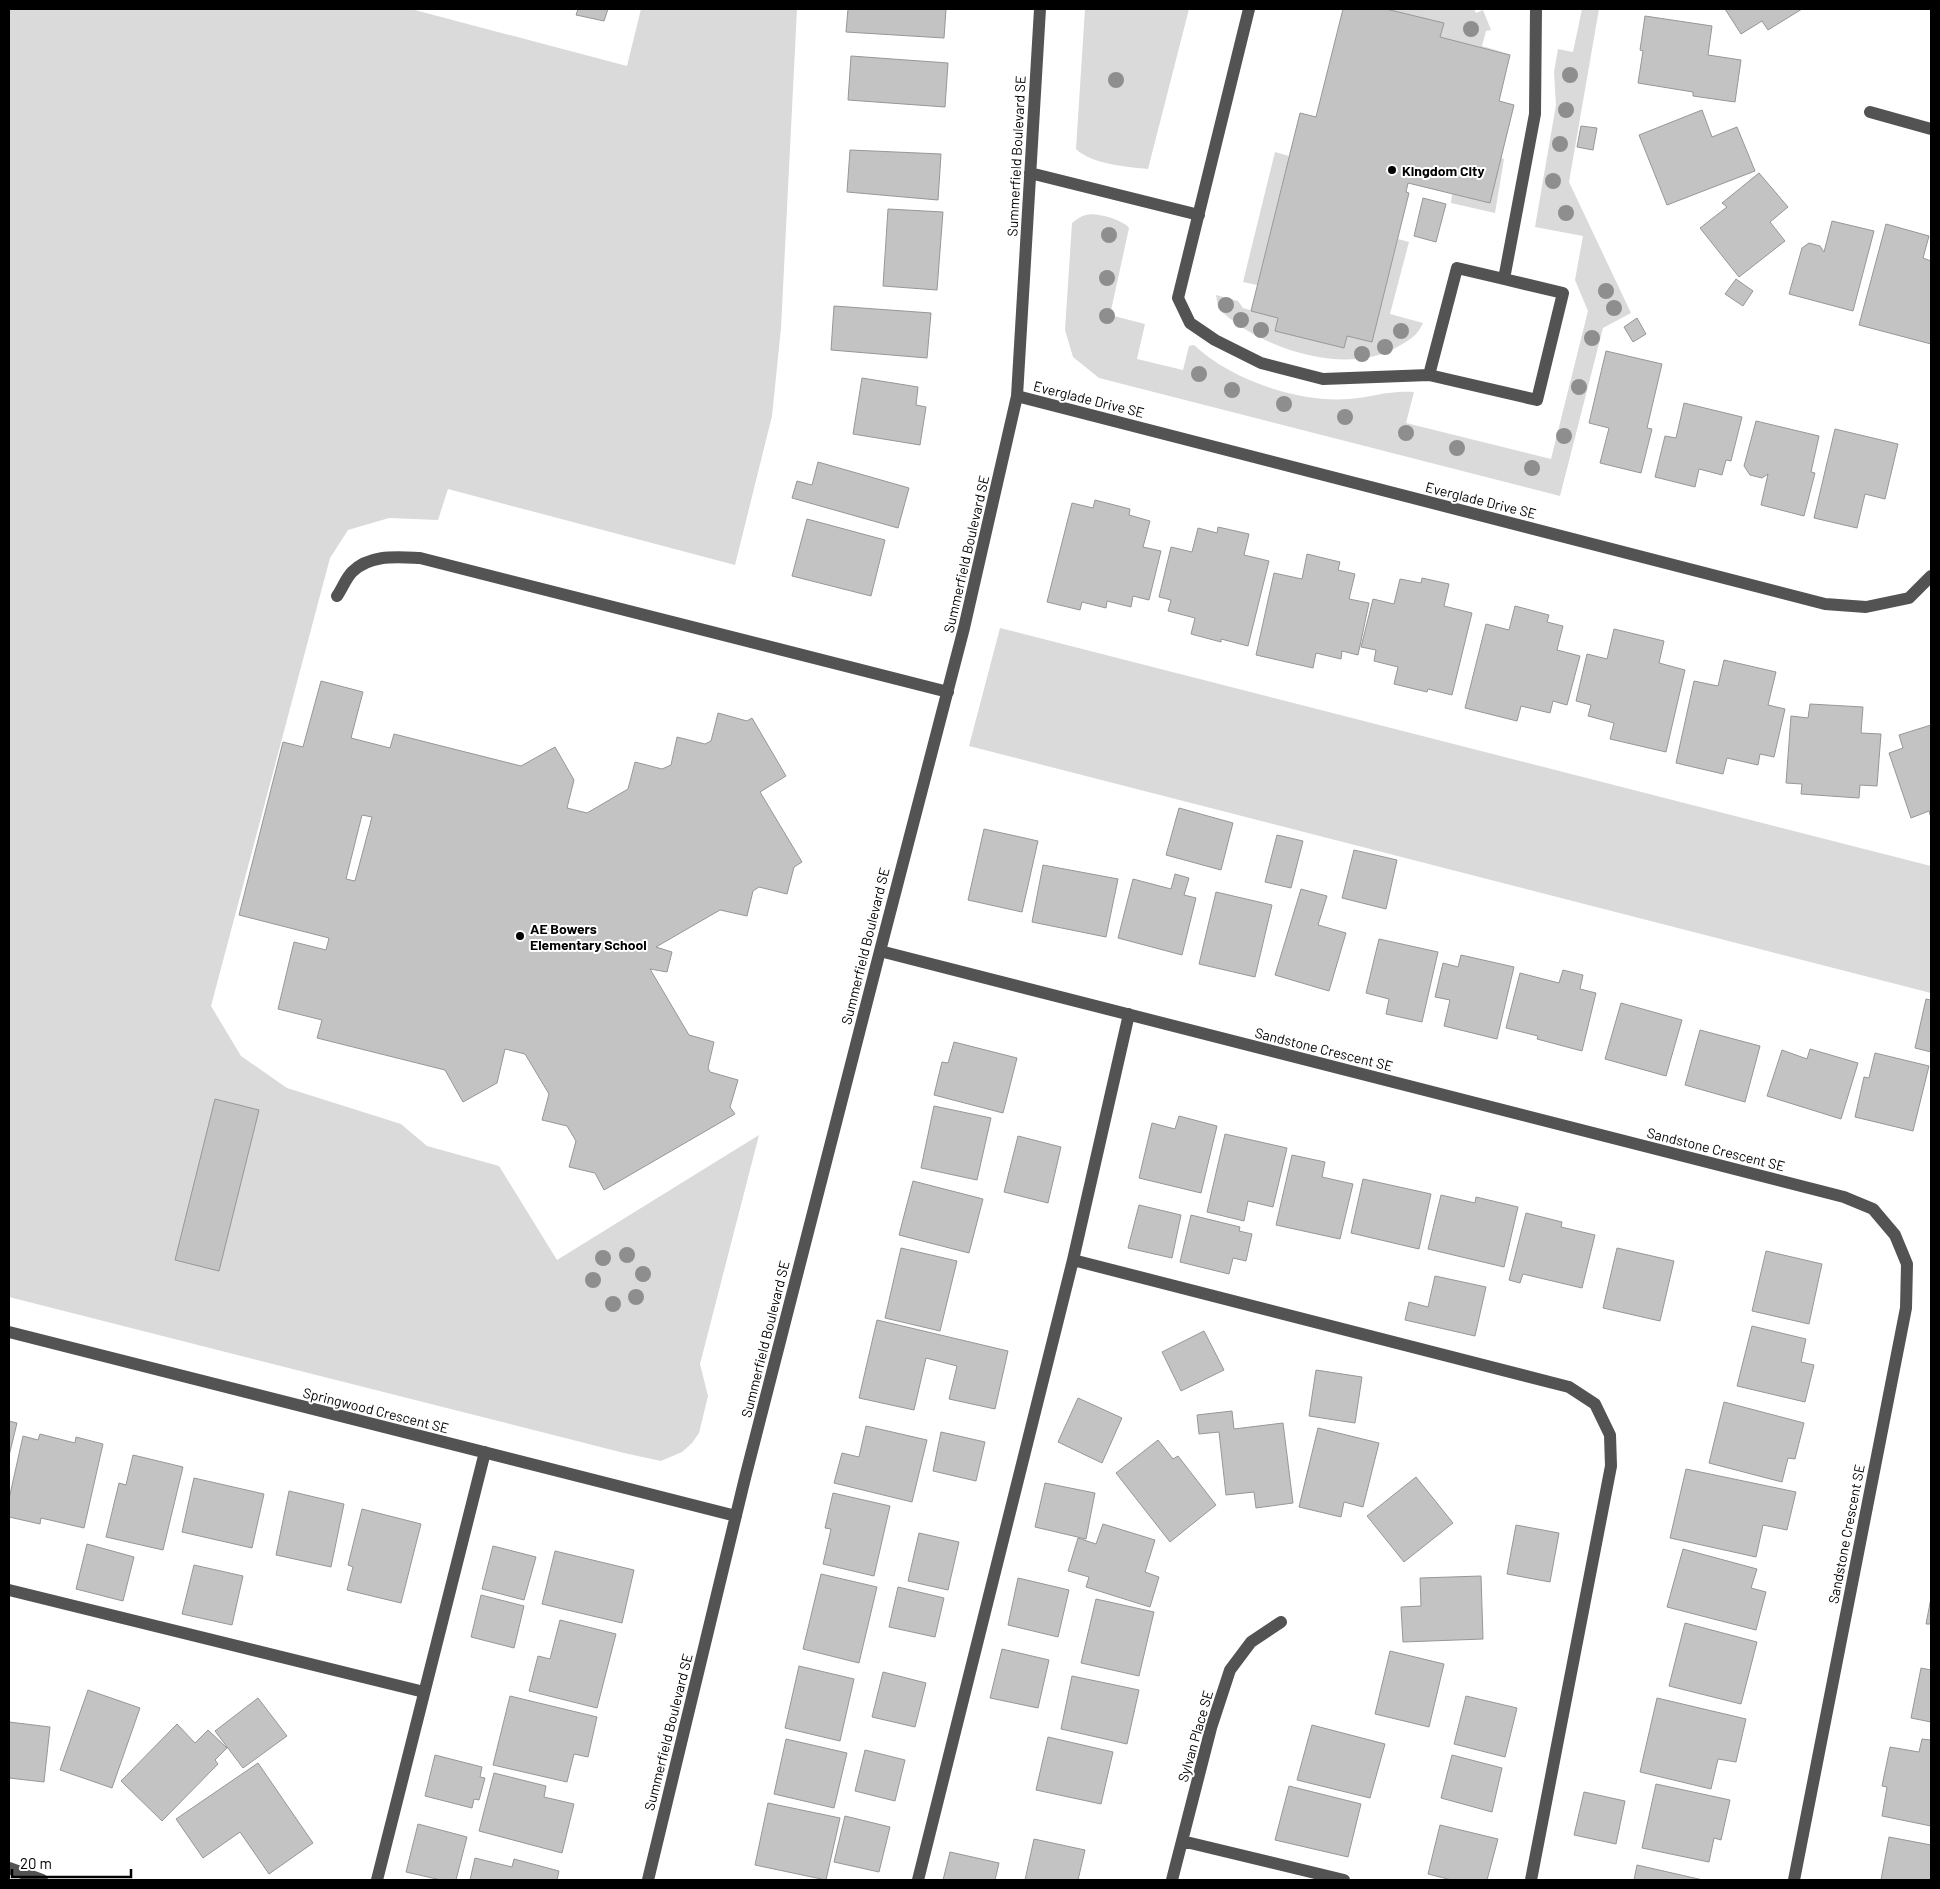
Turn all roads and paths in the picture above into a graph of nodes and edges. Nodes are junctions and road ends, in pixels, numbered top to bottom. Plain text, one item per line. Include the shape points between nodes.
1 (1040, 9) edge
2 (1249, 9) edge
3 (1536, 9) edge
4 (1870, 112) dead end
5 (1931, 129) edge
6 (1030, 173) junction
7 (1199, 215) junction
8 (1504, 279) junction
9 (1429, 375) junction
10 (1018, 396) junction
11 (1931, 576) edge
12 (337, 596) dead end
13 (948, 692) junction
14 (880, 951) junction
15 (1129, 1014) junction
16 (1073, 1260) junction
17 (9, 1332) edge
18 (485, 1452) junction
19 (736, 1516) junction
20 (9, 1590) edge
21 (1281, 1622) dead end
22 (424, 1692) junction
23 (1182, 1841) junction
24 (9, 1868) edge
25 (42, 1880) edge
26 (377, 1880) edge
27 (648, 1880) edge
28 (918, 1880) edge
29 (1172, 1880) edge
30 (1344, 1880) edge
31 (1530, 1880) edge
32 (1794, 1880) edge

1 - 6 street, Summerfield Boulevard SE
2 - 7 street
3 - 8 street via 1535,114
4 - 5 street
6 - 7 street
6 - 10 street, Summerfield Boulevard SE
7 - 9 street via 1178,298 1190,323 1214,340 1261,363 1323,379
8 - 9 street via 1457,268
8 - 9 street via 1563,293 1537,400
10 - 11 street, Everglade Drive SE via 1825,604 1866,607 1909,598
10 - 13 street, Summerfield Boulevard SE
12 - 13 street via 352,572 371,560 394,556 420,558
13 - 14 street, Summerfield Boulevard SE
14 - 15 street, Sandstone Crescent SE
14 - 19 street, Summerfield Boulevard SE
15 - 16 street
15 - 32 street, Sandstone Crescent SE via 1844,1196 1873,1209 1895,1235 1908,1264 1906,1308
16 - 28 street
16 - 31 street via 1569,1387 1595,1404 1610,1435 1611,1466
17 - 18 street, Springwood Crescent SE
18 - 19 street, Springwood Crescent SE
18 - 22 street
19 - 27 street, Summerfield Boulevard SE
20 - 22 street
21 - 23 street, Sylvan Place SE via 1250,1642 1230,1670 1211,1728
22 - 26 street
23 - 29 street, Sylvan Place SE
23 - 30 street
24 - 25 street

